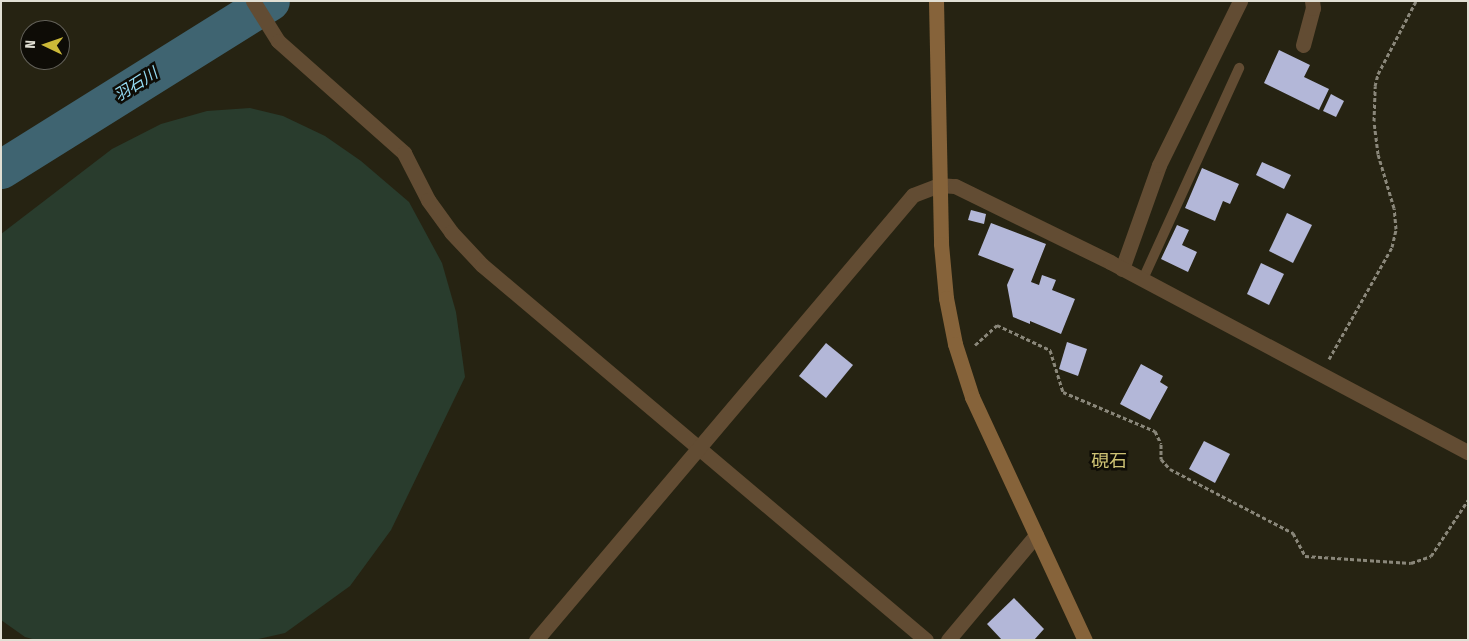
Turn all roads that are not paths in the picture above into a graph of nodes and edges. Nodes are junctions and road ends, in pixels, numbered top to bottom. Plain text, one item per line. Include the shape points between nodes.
1 (253, 1) edge
2 (936, 1) edge
3 (1240, 1) edge
4 (1312, 1) edge
5 (1304, 45) dead end
6 (1239, 68) dead end
7 (939, 185) junction
8 (1122, 269) junction
9 (1143, 280) junction
10 (699, 447) junction
11 (1468, 452) edge
12 (1036, 535) junction
13 (536, 640) edge
14 (926, 640) edge
15 (948, 640) edge
16 (1085, 640) edge

1 - 10 street via 278,41 404,153 428,200 451,232 482,265
2 - 7 street
3 - 8 street via 1159,165
4 - 5 street
6 - 9 lane
7 - 8 street via 955,186
7 - 10 street via 913,194
7 - 12 street via 946,298 960,359 972,397
8 - 9 street
9 - 11 street
10 - 13 street
10 - 14 street
12 - 15 street
12 - 16 street

